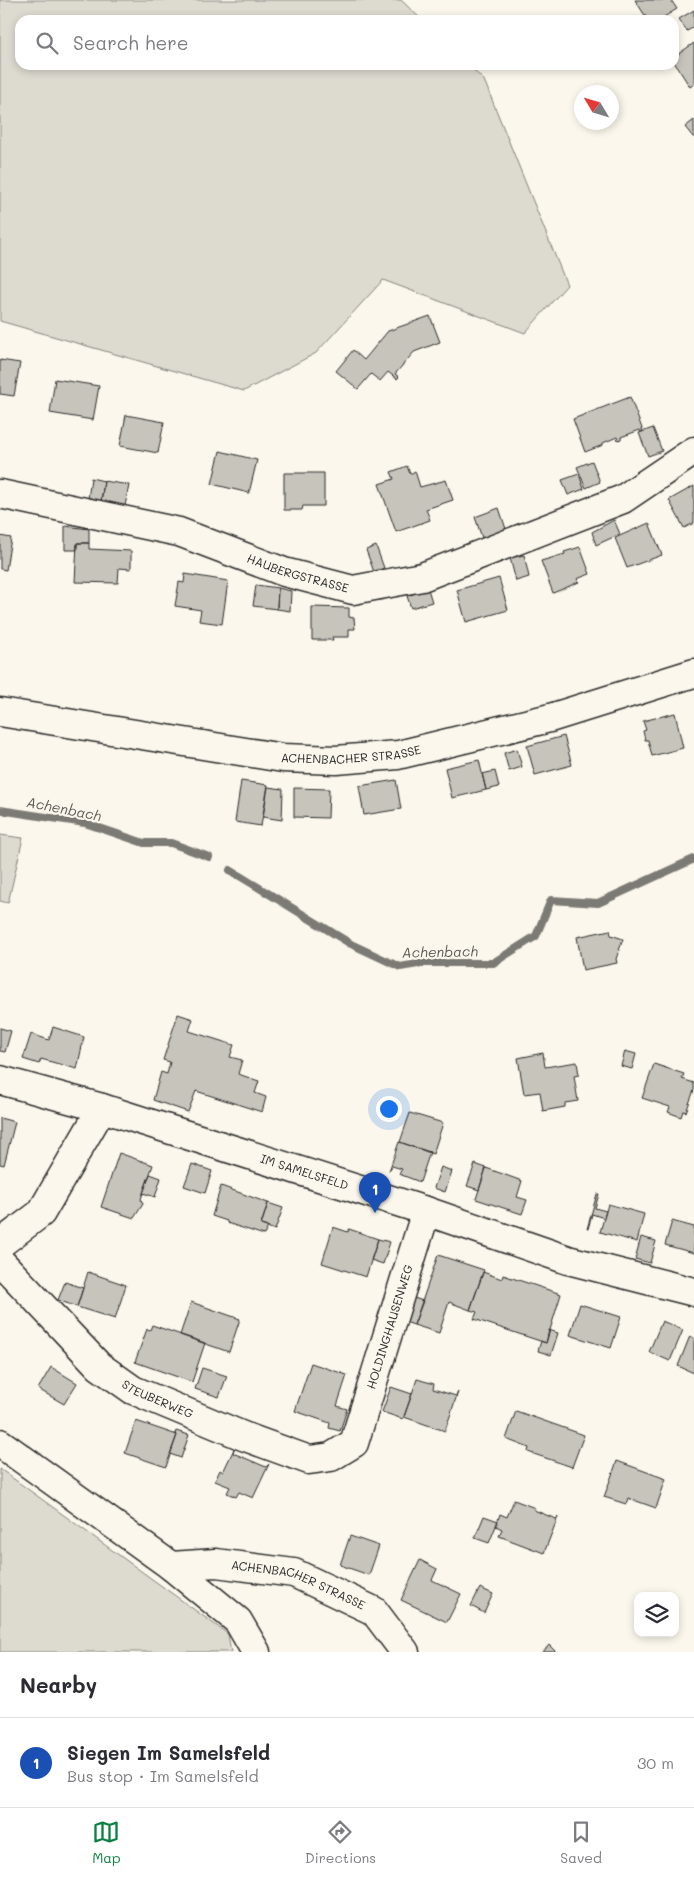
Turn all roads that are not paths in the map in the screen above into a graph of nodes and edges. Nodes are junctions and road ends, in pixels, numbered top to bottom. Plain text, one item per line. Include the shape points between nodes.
1 (694, 451) edge
2 (0, 494) edge
3 (694, 673) edge
4 (0, 712) edge
5 (0, 1080) edge
6 (102, 1108) junction
7 (426, 1211) junction
8 (0, 1244) edge
9 (0, 1261) edge
10 (694, 1292) edge
11 (354, 1443) joint
12 (2, 1444) edge
13 (171, 1566) junction
14 (256, 1652) edge
15 (405, 1652) edge

1 - 2 street, HAUBERGSTRASSE via 623,499 422,577 353,590 284,572 179,532
3 - 4 street, ACHENBACHER STRASSE via 550,718 398,755 336,760 283,758
5 - 6 street, IM SAMELSFELD
6 - 7 street, IM SAMELSFELD
6 - 8 street via 41,1213
7 - 10 street, IM SAMELSFELD via 568,1260
7 - 11 street, HOLDINGHAUSENWEG
9 - 11 street, STEUBERWEG via 99,1366 133,1390 309,1460 331,1457
12 - 13 street
13 - 14 street via 238,1621
13 - 15 street, ACHENBACHER STRASSE via 216,1563 294,1573 374,1611

